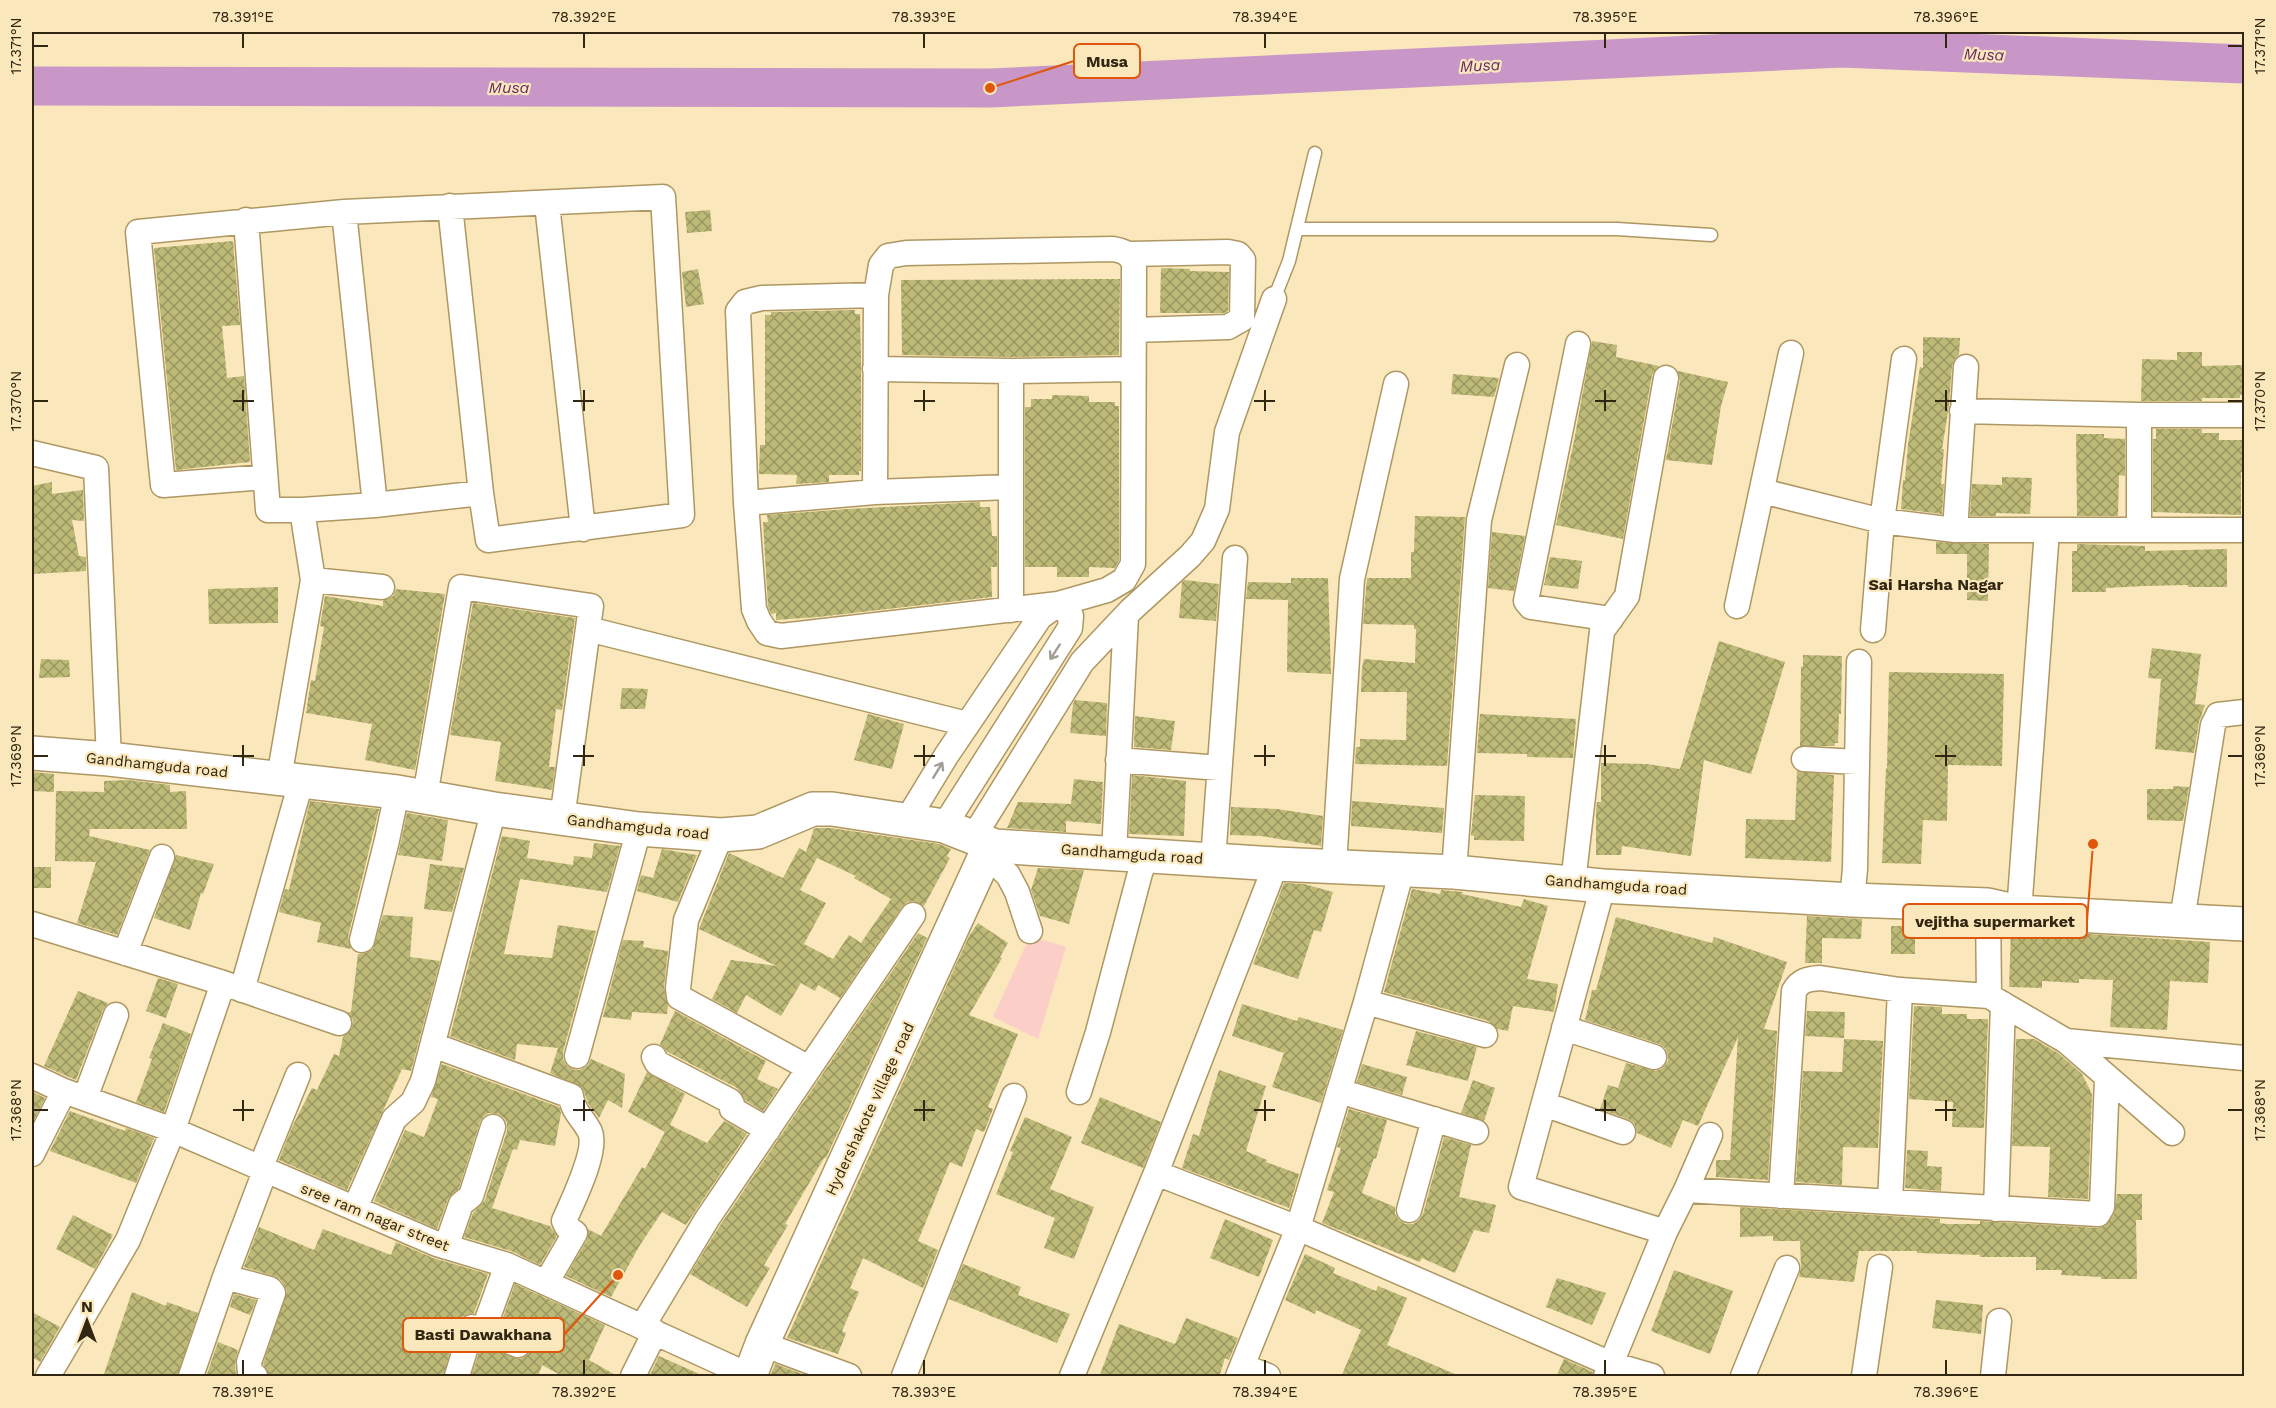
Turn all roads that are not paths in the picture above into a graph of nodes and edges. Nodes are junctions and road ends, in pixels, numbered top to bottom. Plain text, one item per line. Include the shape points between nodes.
1 (1315, 153) dead end
2 (547, 204) junction
3 (450, 206) junction
4 (344, 212) junction
5 (246, 220) junction
6 (1297, 229) junction
7 (1711, 235) dead end
8 (1130, 254) junction
9 (876, 295) junction
10 (1274, 300) joint
11 (1134, 330) junction
12 (1578, 344) dead end
13 (1791, 353) dead end
14 (1904, 359) dead end
15 (1517, 365) dead end
16 (1966, 367) dead end
17 (875, 369) junction
18 (1132, 369) junction
19 (1011, 371) junction
20 (1666, 378) dead end
21 (1396, 384) dead end
22 (1962, 411) junction
23 (2139, 416) junction
24 (2244, 416) edge
25 (32, 453) edge
26 (265, 477) junction
27 (1010, 487) junction
28 (1762, 491) junction
29 (875, 492) junction
30 (481, 493) junction
31 (746, 503) junction
32 (375, 505) junction
33 (302, 510) junction
34 (1882, 521) junction
35 (582, 529) junction
36 (1955, 530) junction
37 (2047, 530) junction
38 (2139, 530) junction
39 (2244, 530) edge
40 (1235, 558) dead end
41 (313, 580) junction
42 (382, 587) dead end
43 (1058, 604) junction
44 (1737, 606) dead end
45 (1011, 610) junction
46 (1126, 616) junction
47 (1611, 619) junction
48 (588, 629) junction
49 (1873, 630) dead end
50 (1859, 662) dead end
51 (2244, 712) edge
52 (967, 724) junction
53 (32, 753) edge
54 (109, 759) junction
55 (1804, 759) dead end
56 (1118, 760) junction
57 (1857, 762) junction
58 (1219, 768) junction
59 (290, 780) junction
60 (411, 794) junction
61 (494, 809) junction
62 (562, 819) junction
63 (907, 820) junction
64 (639, 829) junction
65 (722, 835) junction
66 (975, 841) junction
67 (1114, 853) junction
68 (1147, 855) junction
69 (162, 857) dead end
70 (1214, 860) junction
71 (1276, 864) junction
72 (1334, 866) junction
73 (1402, 870) junction
74 (1454, 872) junction
75 (1588, 884) junction
76 (1852, 900) junction
77 (2003, 908) junction
78 (914, 915) dead end
79 (2182, 920) junction
80 (32, 924) edge
81 (2244, 924) edge
82 (1030, 931) dead end
83 (362, 940) dead end
84 (125, 953) junction
85 (233, 986) junction
86 (1900, 990) junction
87 (1996, 1000) junction
88 (1366, 1002) junction
89 (116, 1015) dead end
90 (339, 1023) dead end
91 (1564, 1028) junction
92 (1485, 1035) dead end
93 (2066, 1041) junction
94 (433, 1045) junction
95 (577, 1056) dead end
96 (654, 1057) dead end
97 (1654, 1057) dead end
98 (2244, 1058) edge
99 (809, 1068) junction
100 (298, 1075) dead end
101 (32, 1076) edge
102 (2107, 1078) junction
103 (1340, 1091) junction
104 (1079, 1092) dead end
105 (75, 1095) junction
106 (1014, 1096) dead end
107 (1544, 1104) junction
108 (1434, 1119) junction
109 (493, 1127) dead end
110 (172, 1130) junction
111 (768, 1130) junction
112 (1476, 1132) dead end
113 (1623, 1132) dead end
114 (2172, 1133) dead end
115 (1710, 1135) dead end
116 (32, 1154) edge
117 (263, 1170) junction
118 (1156, 1173) junction
119 (1686, 1190) junction
120 (1781, 1196) junction
121 (1890, 1202) junction
122 (355, 1208) junction
123 (1996, 1209) junction
124 (1409, 1210) dead end
125 (1298, 1228) junction
126 (1665, 1232) junction
127 (446, 1247) junction
128 (507, 1265) junction
129 (1880, 1267) dead end
130 (1786, 1268) dead end
131 (225, 1277) junction
132 (546, 1283) junction
133 (1999, 1321) dead end
134 (648, 1330) junction
135 (483, 1331) junction
136 (762, 1344) junction
137 (518, 1345) dead end
138 (1608, 1370) edge
139 (1240, 1371) edge
140 (251, 1375) edge
141 (750, 1376) edge
142 (48, 1377) edge
143 (191, 1377) edge
144 (457, 1377) edge
145 (633, 1377) edge
146 (849, 1377) edge
147 (904, 1377) edge
148 (1072, 1377) edge
149 (1269, 1377) edge
150 (1652, 1377) edge
151 (1743, 1377) edge
152 (1864, 1377) edge
153 (1993, 1377) edge

1 - 6 lane
2 - 3 street
2 - 35 street
2 - 35 street via 663,197 682,515
3 - 4 street
3 - 30 street
4 - 5 street
4 - 32 street
5 - 26 street
5 - 26 street via 138,232 163,485
6 - 7 lane via 1617,229
6 - 10 lane
8 - 9 street via 1113,249 906,253 888,256 881,265
8 - 11 street via 1134,263
8 - 11 street via 1228,252 1243,260 1242,319 1236,323 1228,327
9 - 17 street
9 - 31 street via 762,298 745,302 738,311
10 - 46 street via 1227,432 1217,509 1203,541
11 - 18 street
12 - 47 street via 1526,601 1531,607
13 - 28 street
14 - 34 street
15 - 74 street via 1479,520
16 - 22 street
17 - 19 street
17 - 29 street
18 - 19 street
18 - 43 street via 1133,564 1124,580 1107,590
19 - 27 street
20 - 47 street via 1626,596
21 - 72 street via 1352,579
22 - 23 street
22 - 36 street
23 - 24 street
23 - 38 street
25 - 54 street via 96,468
26 - 33 street via 268,510
27 - 29 street
27 - 45 street
28 - 34 street
28 - 44 street
29 - 31 street
30 - 32 street
30 - 35 street via 488,540
31 - 45 street via 754,609 767,633 781,636
32 - 33 street
33 - 41 street
34 - 36 street
34 - 49 street
36 - 37 street
37 - 38 street
37 - 77 street
38 - 39 street
40 - 58 street
41 - 42 street
41 - 59 street
43 - 45 street
43 - 52 street via 1040,616
43 -> 66 street via 1071,616 1070,628
46 - 56 street
46 - 66 street via 1082,662
47 - 75 street via 1602,631
48 - 52 street
48 - 60 street via 591,606 461,587
48 - 62 street
50 - 57 street
51 - 79 street via 2218,715 2213,725
63 -> 52 street
53 - 54 street, Gandhamguda road
54 - 59 street, Gandhamguda road
55 - 57 street
56 - 58 street
56 - 67 street
57 - 76 street
58 - 70 street
59 - 60 street, Gandhamguda road
59 - 85 street
60 - 61 street, Gandhamguda road
60 - 83 street
61 - 62 street, Gandhamguda road
61 - 94 street
62 - 64 street, Gandhamguda road
63 - 65 street, Gandhamguda road via 813,809 758,832
63 - 66 street, Gandhamguda road
64 - 65 street, Gandhamguda road
64 - 95 street
65 - 99 street via 686,920 679,997
66 - 67 street, Gandhamguda road
66 - 82 street via 1008,875
66 - 136 street, Hydershakote village road
67 - 68 street, Gandhamguda road
68 - 70 street, Gandhamguda road
68 - 104 street
69 - 84 street
70 - 71 street, Gandhamguda road
71 - 72 street, Gandhamguda road
71 - 118 street
72 - 73 street, Gandhamguda road
73 - 74 street, Gandhamguda road
73 - 88 street
74 - 75 street, Gandhamguda road
75 - 76 street, Gandhamguda road
75 - 91 street
76 - 77 street, Gandhamguda road
77 - 79 street, Gandhamguda road
77 - 87 street
78 - 99 street
79 - 81 street, Gandhamguda road
80 - 84 street
84 - 85 street
85 - 90 street
85 - 110 street
86 - 87 street
86 - 120 street via 1820,978 1798,984 1794,991
86 - 121 street
87 - 93 street
87 - 123 street
88 - 92 street
88 - 103 street
89 - 105 street
91 - 97 street
91 - 107 street
93 - 98 street
93 - 102 street
94 - 122 street via 413,1102 394,1119
94 - 132 street via 571,1096 591,1135 591,1148 564,1221 575,1233
96 - 111 street via 657,1063 730,1101 732,1109
99 - 111 street
100 - 117 street
101 - 105 street, sree ram nagar street
102 - 114 street
102 - 123 street via 2102,1207 2098,1214
103 - 108 street
103 - 125 street
105 - 110 street, sree ram nagar street
105 - 116 street
106 - 147 street
107 - 113 street
107 - 126 street via 1521,1187
108 - 112 street
108 - 124 street
109 - 127 street via 471,1196 461,1204
110 - 117 street, sree ram nagar street
110 - 142 street via 128,1240
111 - 134 street via 707,1219
115 - 119 street
117 - 122 street, sree ram nagar street
117 - 131 street
118 - 125 street
118 - 148 street
119 - 120 street
119 - 126 street
120 - 121 street
121 - 123 street
122 - 127 street, sree ram nagar street
125 - 138 street
125 - 139 street
126 - 138 street
127 - 128 street, sree ram nagar street
128 - 132 street, sree ram nagar street
128 - 135 street
129 - 152 street
130 - 151 street
131 - 140 street via 273,1293 249,1362
131 - 143 street
132 - 134 street, sree ram nagar street
133 - 153 street
134 - 141 street, sree ram nagar street
134 - 145 street
135 - 137 street
135 - 144 street via 472,1327
136 - 141 street, Hydershakote village road
136 - 146 street
138 - 150 street
139 - 149 street

